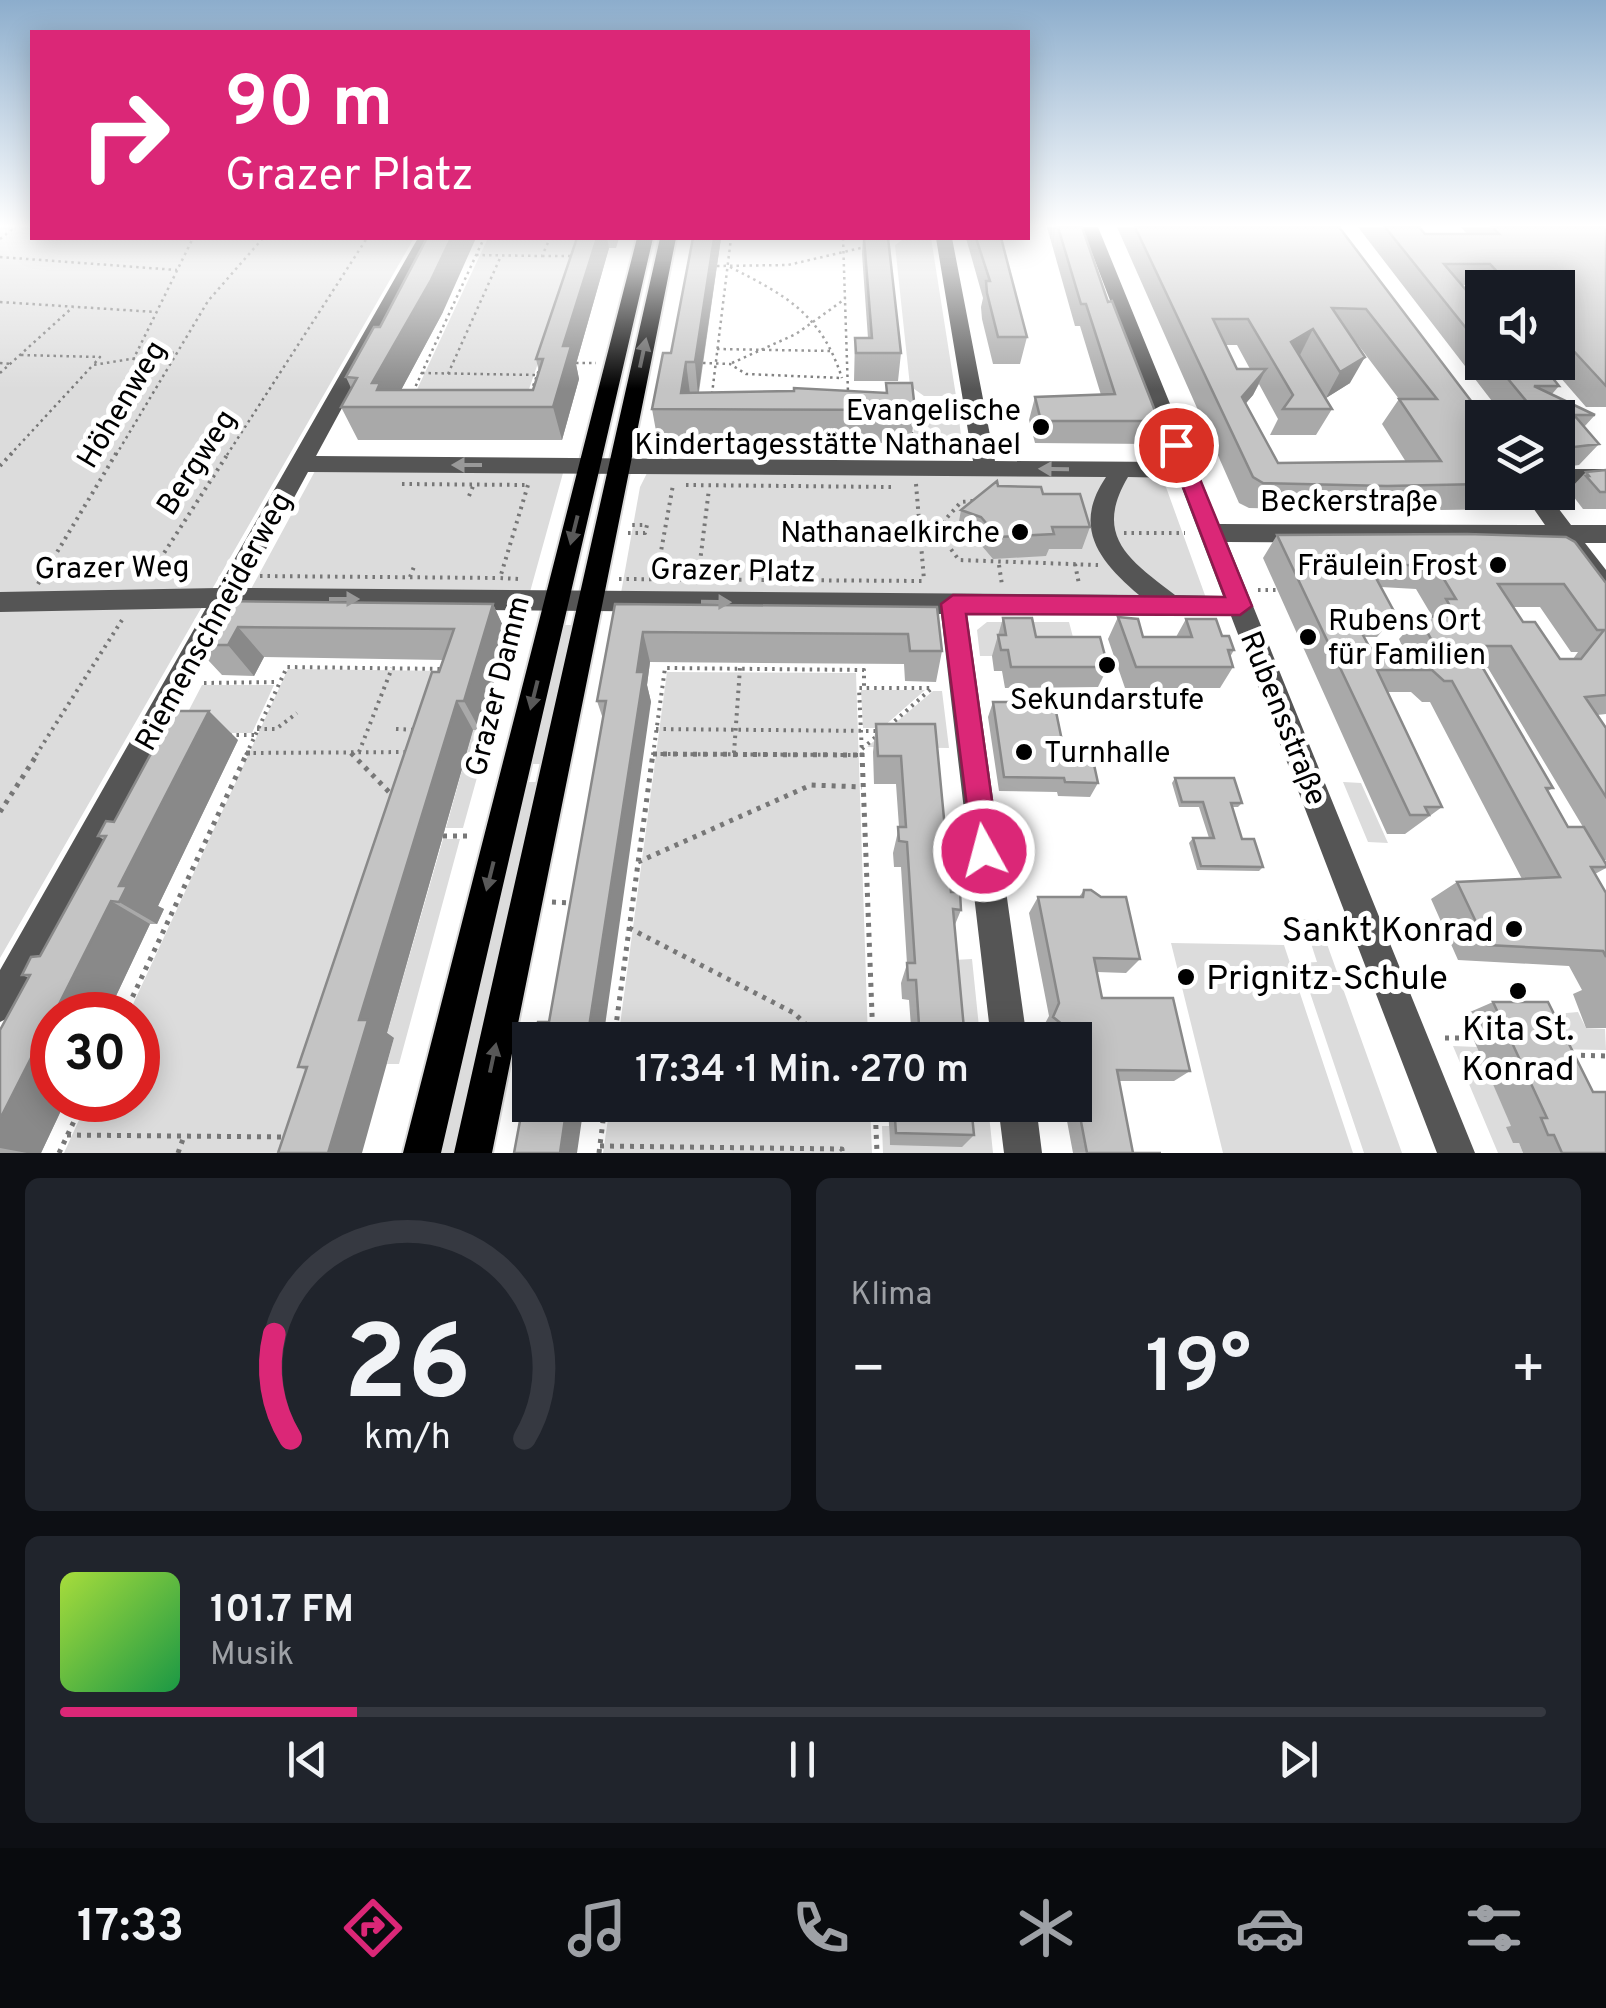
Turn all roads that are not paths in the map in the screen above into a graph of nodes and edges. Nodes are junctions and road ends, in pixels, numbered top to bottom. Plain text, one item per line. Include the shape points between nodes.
1 (402, 281) edge
2 (634, 281) edge
3 (659, 281) edge
4 (952, 281) edge
5 (1111, 281) edge
6 (301, 464) junction
7 (590, 465) junction
8 (618, 466) junction
9 (985, 468) junction
10 (1121, 470) junction
11 (1186, 470) junction
12 (1575, 477) edge
13 (1606, 477) edge
14 (1547, 510) edge
15 (1211, 533) junction
16 (1565, 534) junction
17 (1606, 534) edge
18 (1606, 589) edge
19 (560, 594) junction
20 (226, 598) junction
21 (1249, 598) junction
22 (0, 602) edge
23 (953, 604) junction
24 (1170, 606) junction
25 (0, 1004) edge
26 (1007, 1022) edge
27 (1019, 1122) edge
28 (422, 1153) edge
29 (473, 1153) edge
30 (1024, 1153) edge
31 (1456, 1153) edge

1 - 6 street, Riemenschneiderweg
2 - 7 main road, Grazer Damm
8 -> 3 main road, Grazer Damm
4 - 9 street
5 - 11 street, Rubensstraße
7 -> 6 street
6 - 20 street, Riemenschneiderweg
7 - 8 street
7 -> 19 main road, Grazer Damm
8 - 9 street
8 - 19 main road, Grazer Damm
10 -> 9 street
10 - 11 street
10 - 24 street via 1101,506 1111,551
11 - 15 street, Rubensstraße
12 - 13 street
14 - 16 street
15 - 16 street, Beckerstraße
15 - 21 street, Rubensstraße
16 - 17 street, Beckerstraße
16 - 18 street
20 -> 19 street, Grazer Platz
19 -> 23 street, Grazer Platz
19 -> 28 main road, Grazer Damm
29 -> 19 main road, Grazer Damm
20 - 22 street, Grazer Weg
20 - 25 street, Riemenschneiderweg
21 - 24 street, Grazer Platz
21 - 31 street, Rubensstraße
23 - 24 street, Grazer Platz
23 - 26 street
27 - 30 street

